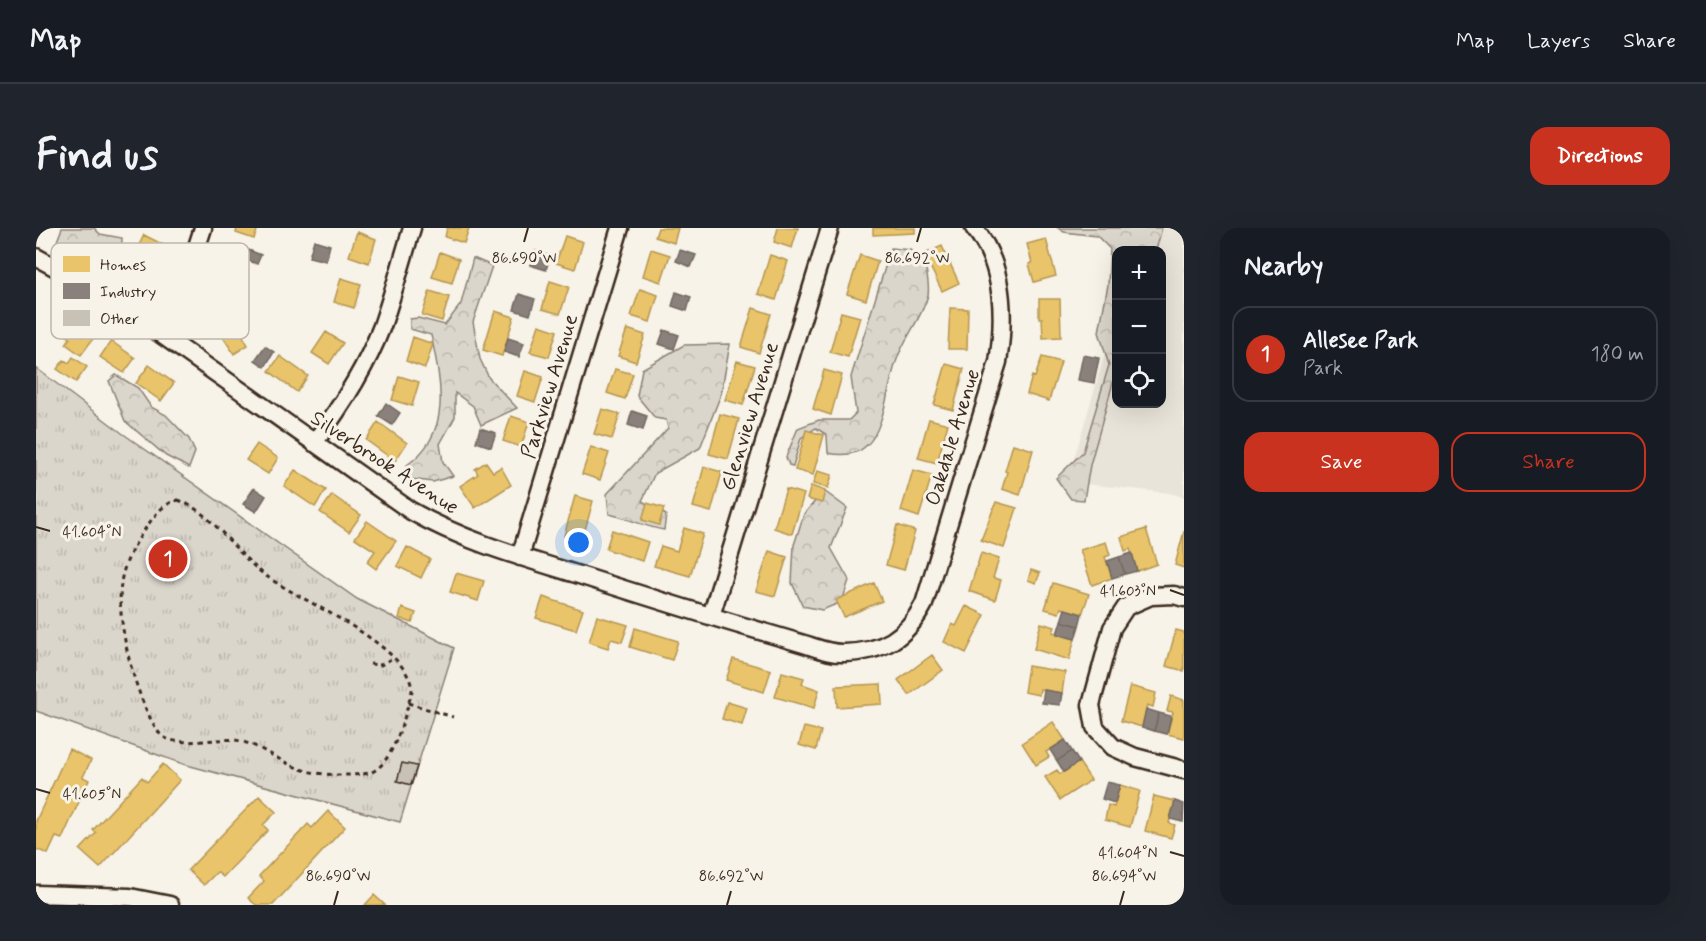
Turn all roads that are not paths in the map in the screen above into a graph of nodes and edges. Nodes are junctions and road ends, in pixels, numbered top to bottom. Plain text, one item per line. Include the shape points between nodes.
1 (203, 228) edge
2 (412, 228) edge
3 (620, 228) edge
4 (830, 228) edge
5 (974, 228) edge
6 (198, 243) edge
7 (36, 257) edge
8 (51, 265) edge
9 (168, 339) edge
10 (314, 442) junction
11 (520, 557) junction
12 (1184, 598) edge
13 (711, 616) junction
14 (886, 645) joint
15 (1184, 770) edge
16 (36, 894) edge
17 (130, 901) edge
18 (170, 905) edge

1 - 6 street
2 - 10 street via 381,327 339,411
3 - 11 street, Parkview Avenue
4 - 13 street, Glenview Avenue
5 - 14 street, Oakdale Avenue via 984,241 997,276 1003,318 998,362 924,604 914,622
7 - 8 street, Silverbrook Avenue
9 - 10 street, Silverbrook Avenue
10 - 11 street, Silverbrook Avenue via 436,525
11 - 13 street, Silverbrook Avenue
12 - 15 street via 1151,596 1126,607 1112,628 1091,705 1095,727 1113,747
13 - 14 street, Silverbrook Avenue via 841,654
16 - 17 street
17 - 18 street

